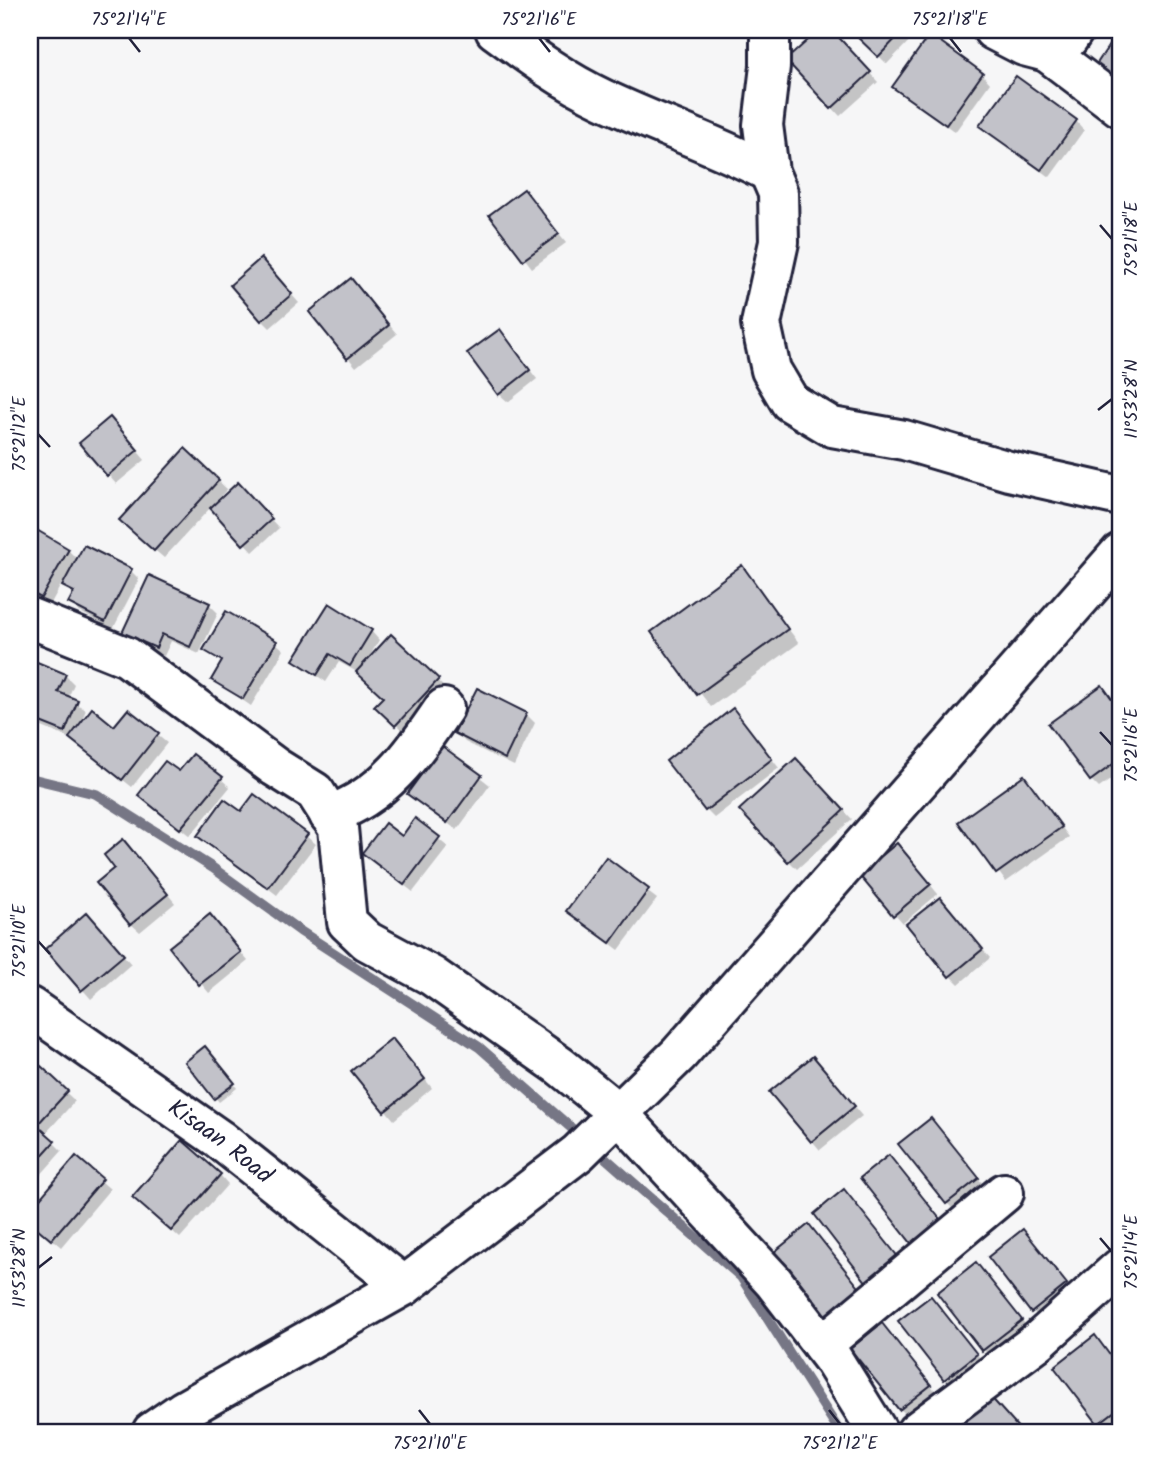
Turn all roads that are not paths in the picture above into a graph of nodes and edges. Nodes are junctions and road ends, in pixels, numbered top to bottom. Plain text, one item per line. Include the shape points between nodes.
1 (495, 30) edge
2 (770, 30) edge
3 (993, 30) edge
4 (1060, 41) edge
5 (1120, 107) edge
6 (769, 172) junction
7 (1120, 496) edge
8 (1120, 553) edge
9 (30, 618) edge
10 (444, 708) dead end
11 (329, 815) junction
12 (30, 1007) edge
13 (614, 1118) junction
14 (1004, 1193) dead end
15 (1120, 1268) edge
16 (404, 1286) junction
17 (822, 1345) junction
18 (152, 1432) edge
19 (878, 1432) edge
20 (916, 1432) edge

1 - 6 street via 543,66 601,98
2 - 6 street via 763,125
3 - 4 street via 1024,46
4 - 5 street
6 - 7 street via 778,193 779,242 761,324 771,370 790,402 832,426
8 - 13 street via 679,1054
9 - 11 street via 127,657 315,792
10 - 11 street via 380,789 354,807
11 - 13 street via 338,828 347,922 367,941 454,991 560,1066
12 - 16 street, Kisaan Road via 219,1139
13 - 16 street via 578,1153
13 - 17 street via 773,1281
14 - 17 street
15 - 20 street via 1038,1341
16 - 18 street
17 - 19 street

